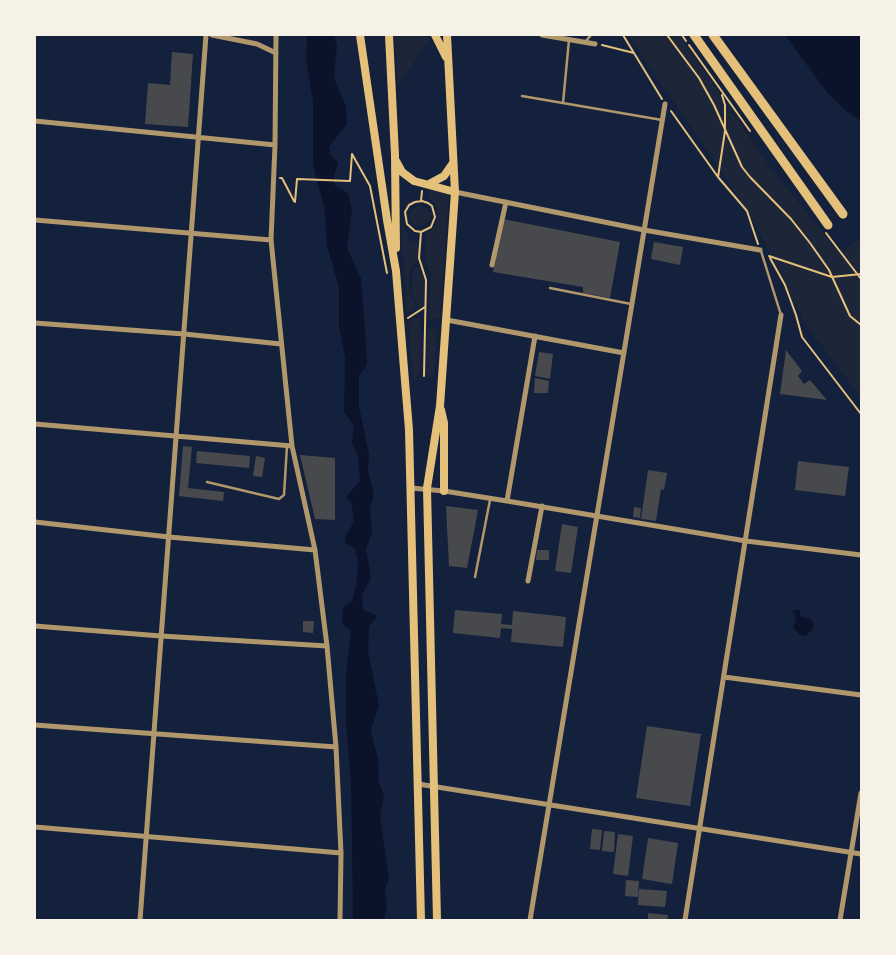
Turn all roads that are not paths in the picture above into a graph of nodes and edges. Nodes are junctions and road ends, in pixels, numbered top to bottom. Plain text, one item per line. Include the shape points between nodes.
1 (206, 35) edge
2 (212, 35) edge
3 (276, 35) edge
4 (360, 35) edge
5 (390, 35) edge
6 (435, 35) edge
7 (447, 35) edge
8 (542, 35) edge
9 (592, 35) edge
10 (694, 35) edge
11 (713, 35) edge
12 (569, 40) junction
13 (585, 42) junction
14 (595, 44) road end
15 (276, 53) junction
16 (448, 62) junction
17 (522, 96) dead end
18 (563, 103) junction
19 (665, 104) road end
20 (662, 120) junction
21 (35, 121) edge
22 (199, 137) junction
23 (275, 145) junction
24 (395, 154) junction
25 (454, 161) junction
26 (429, 184) junction
27 (455, 192) junction
28 (506, 202) junction
29 (844, 214) dead end
30 (35, 220) edge
31 (828, 225) dead end
32 (644, 230) junction
33 (192, 233) junction
34 (271, 240) junction
35 (760, 250) joint
36 (492, 265) dead end
37 (396, 270) junction
38 (550, 288) dead end
39 (632, 305) junction
40 (782, 315) joint
41 (447, 320) junction
42 (35, 323) edge
43 (184, 334) junction
44 (535, 336) junction
45 (281, 344) junction
46 (624, 353) junction
47 (440, 406) junction
48 (35, 424) edge
49 (176, 436) junction
50 (289, 446) junction
51 (207, 482) dead end
52 (411, 488) junction
53 (427, 488) junction
54 (444, 491) junction
55 (490, 498) junction
56 (507, 501) junction
57 (542, 506) junction
58 (597, 515) junction
59 (35, 522) edge
60 (169, 537) junction
61 (746, 541) junction
62 (315, 550) junction
63 (861, 555) edge
64 (475, 577) dead end
65 (528, 581) dead end
66 (35, 626) edge
67 (161, 636) junction
68 (327, 646) junction
69 (724, 678) junction
70 (861, 695) edge
71 (35, 725) edge
72 (154, 734) junction
73 (336, 747) junction
74 (418, 784) junction
75 (434, 785) junction
76 (861, 793) edge
77 (549, 805) junction
78 (35, 827) edge
79 (700, 829) junction
80 (146, 836) junction
81 (341, 853) junction
82 (851, 853) junction
83 (861, 854) edge
84 (140, 920) edge
85 (340, 920) edge
86 (421, 920) edge
87 (437, 920) edge
88 (530, 920) edge
89 (685, 920) edge
90 (840, 920) edge

1 - 22 street
2 - 15 street via 257,44
3 - 15 street
4 - 37 main road
5 - 24 main road
6 - 16 main road
7 - 16 main road
8 - 12 street
9 - 13 lane
10 - 31 highway
11 - 29 highway
12 - 13 street
12 - 18 lane
13 - 14 street
15 - 23 street
16 - 25 main road
17 - 18 lane
18 - 20 lane
19 - 20 street
20 - 32 street
21 - 22 street
22 - 23 street
22 - 33 street
23 - 34 street
24 - 26 main road via 399,168 406,176
24 - 37 main road
25 - 26 main road via 444,176
25 - 27 main road
26 - 27 main road
27 - 28 street
27 - 41 main road
28 - 32 street
28 - 36 street
30 - 33 street
32 - 35 street
32 - 39 street
33 - 34 street
33 - 43 street
34 - 45 street
35 - 40 lane
37 - 52 main road
38 - 39 lane
39 - 46 street
40 - 61 street
41 - 44 street
41 - 47 main road
42 - 43 street
43 - 45 street
43 - 49 street
44 - 46 street
44 - 56 street
45 - 50 street
46 - 58 street
47 - 53 main road
47 - 54 main road via 444,423
48 - 49 street
49 - 50 street
49 - 60 street
50 - 51 lane via 284,494 279,499
50 - 62 street
52 - 53 street
52 - 74 main road
53 - 54 street
53 - 75 main road
54 - 55 street
55 - 56 street
55 - 64 lane
56 - 57 street
57 - 58 street
57 - 65 street
58 - 61 street
58 - 77 street
59 - 60 street
60 - 62 street
60 - 67 street
61 - 63 street
61 - 69 street
62 - 68 street
66 - 67 street
67 - 68 street
67 - 72 street
68 - 73 street
69 - 70 street
69 - 79 street
71 - 72 street
72 - 73 street
72 - 80 street
73 - 81 street
74 - 75 street
74 - 86 main road
75 - 77 street
75 - 87 main road
76 - 82 street
77 - 79 street
77 - 88 street
78 - 80 street
79 - 82 street
79 - 89 street
80 - 81 street
80 - 84 street
81 - 85 street
82 - 83 street
82 - 90 street

